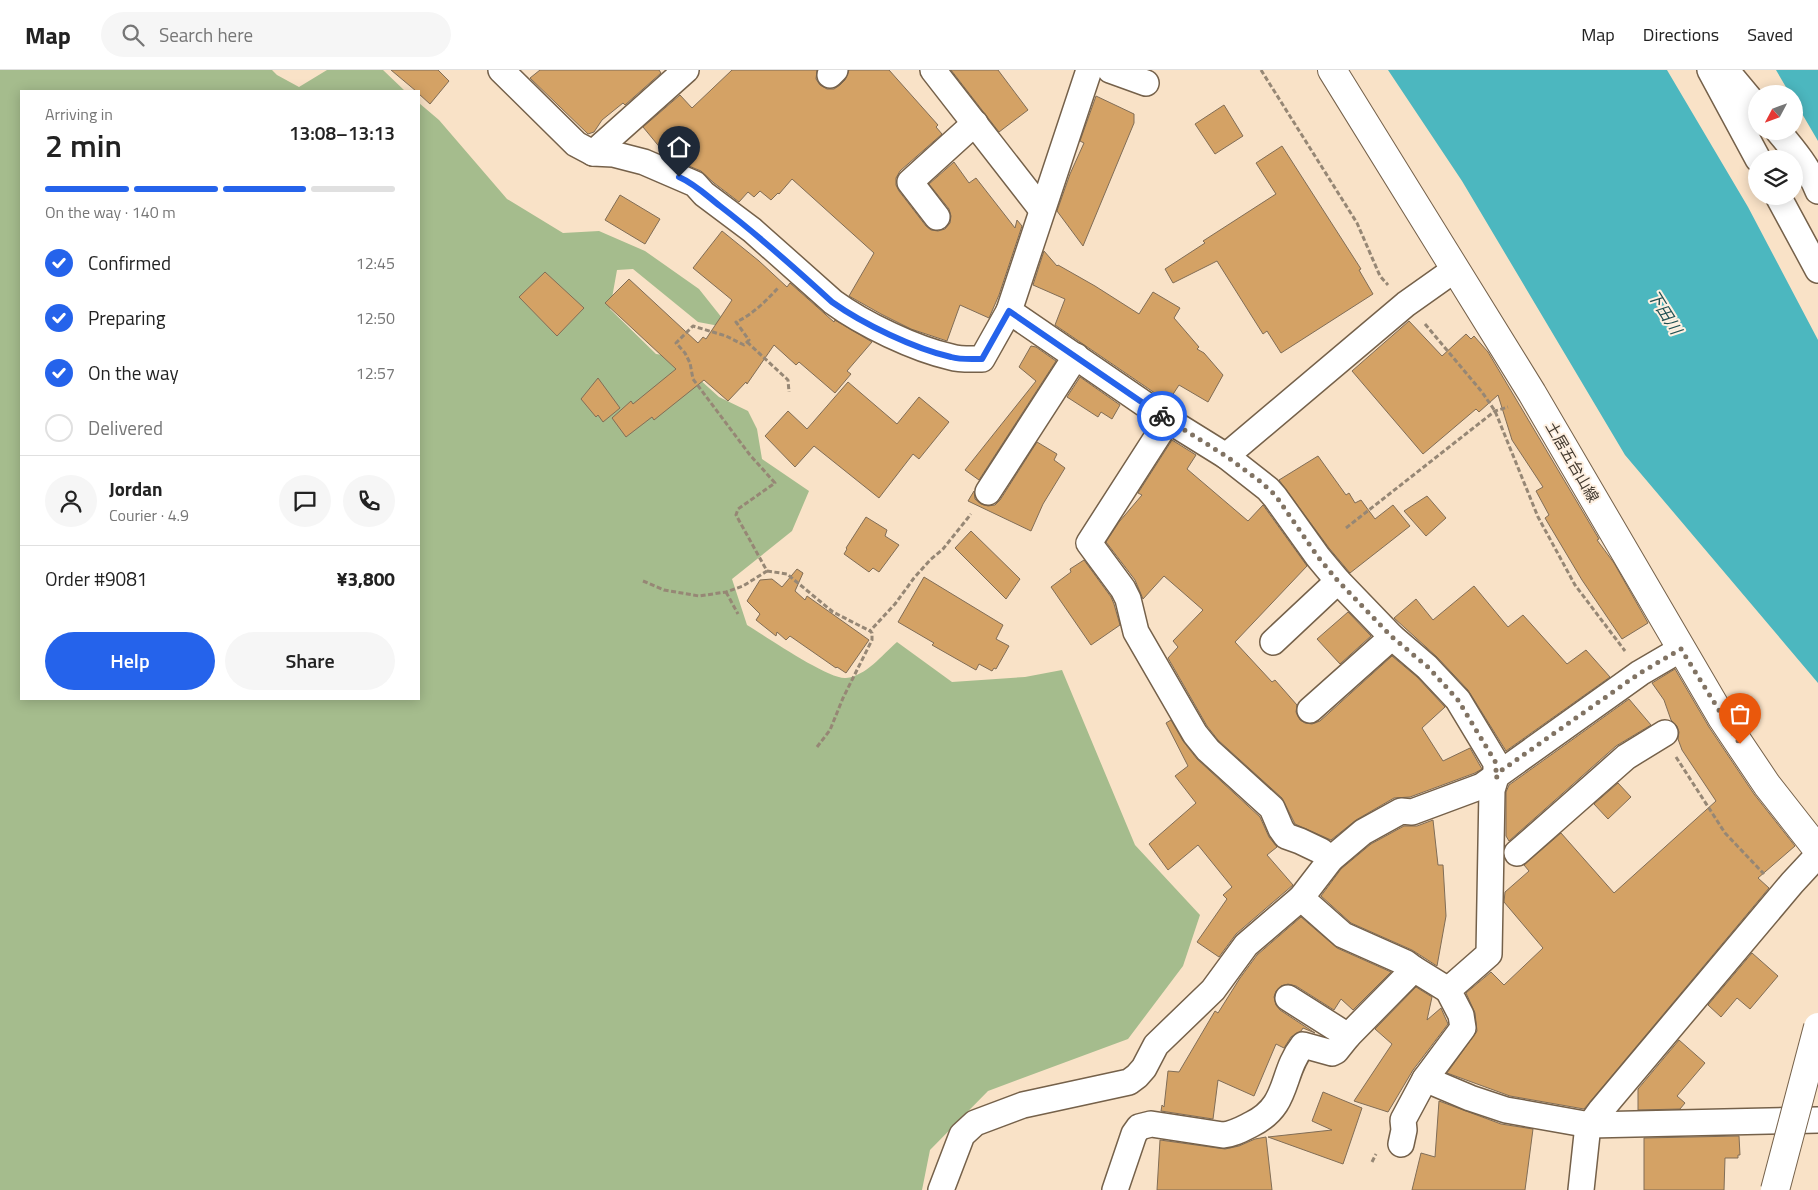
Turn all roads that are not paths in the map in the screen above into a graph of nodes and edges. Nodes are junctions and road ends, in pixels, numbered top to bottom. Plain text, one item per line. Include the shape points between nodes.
1 (501, 70) edge
2 (686, 70) edge
3 (934, 70) edge
4 (1089, 70) edge
5 (1110, 70) edge
6 (1332, 70) edge
7 (1711, 70) edge
8 (1726, 70) edge
9 (1146, 83) dead end
10 (1748, 96) edge
11 (975, 123) junction
12 (1786, 140) edge
13 (1753, 150) edge
14 (593, 153) junction
15 (1815, 177) edge
16 (1783, 205) edge
17 (1042, 210) junction
18 (937, 217) dead end
19 (1454, 270) junction
20 (1818, 270) edge
21 (1009, 311) junction
22 (1076, 356) junction
23 (1168, 420) junction
24 (1226, 456) junction
25 (988, 492) road end
26 (1338, 581) junction
27 (1392, 637) junction
28 (1272, 642) dead end
29 (1681, 649) junction
30 (1310, 710) dead end
31 (1665, 733) road end
32 (1496, 778) junction
33 (1818, 850) edge
34 (1517, 853) dead end
35 (1818, 855) edge
36 (1331, 859) junction
37 (1301, 898) junction
38 (1414, 969) junction
39 (1448, 990) junction
40 (1288, 998) dead end
41 (1818, 1027) edge
42 (1348, 1036) junction
43 (1425, 1079) junction
44 (1818, 1120) edge
45 (1590, 1125) junction
46 (1401, 1144) dead end
47 (941, 1190) edge
48 (1115, 1190) edge
49 (1581, 1190) edge
50 (1775, 1190) edge

1 - 14 street via 576,144
2 - 14 street
3 - 11 street
4 - 17 street
5 - 9 street
6 - 19 main road, 土居五台山線
7 - 13 street
8 - 10 street
11 - 17 street
11 - 18 street via 910,182
12 - 15 street
14 - 21 street via 644,162 695,184 844,310 906,342 952,358 982,359
16 - 20 street
17 - 21 street
19 - 24 street via 1406,304
19 - 29 main road, 土居五台山線 via 1532,393
21 - 22 street
22 - 23 street
22 - 25 street
23 - 24 street
23 - 36 street via 1089,543 1123,589 1136,632 1195,734 1208,750 1272,808 1286,836
24 - 26 street via 1276,496
26 - 27 street
26 - 28 street
27 - 30 street
27 - 32 street via 1428,667 1458,700 1496,763
29 - 32 street via 1640,673 1502,770
29 - 33 main road, 土居五台山線 via 1767,785
31 - 34 street via 1626,757
32 - 36 street via 1412,812 1401,811 1363,832
32 - 39 street via 1492,790 1489,954
35 - 45 street
36 - 37 street
37 - 38 street via 1343,935
37 - 47 street via 1246,945 1213,990 1156,1045 1137,1076 1129,1082 1023,1104 975,1123 962,1135
38 - 39 street
38 - 42 street
39 - 43 street via 1461,1015 1463,1028
40 - 42 street
41 - 50 main road, bridge
42 - 48 street via 1332,1053 1303,1045 1296,1054 1273,1110 1233,1134 1150,1124 1139,1127
43 - 45 street via 1506,1110
43 - 46 street via 1403,1120
44 - 45 street
45 - 49 street

